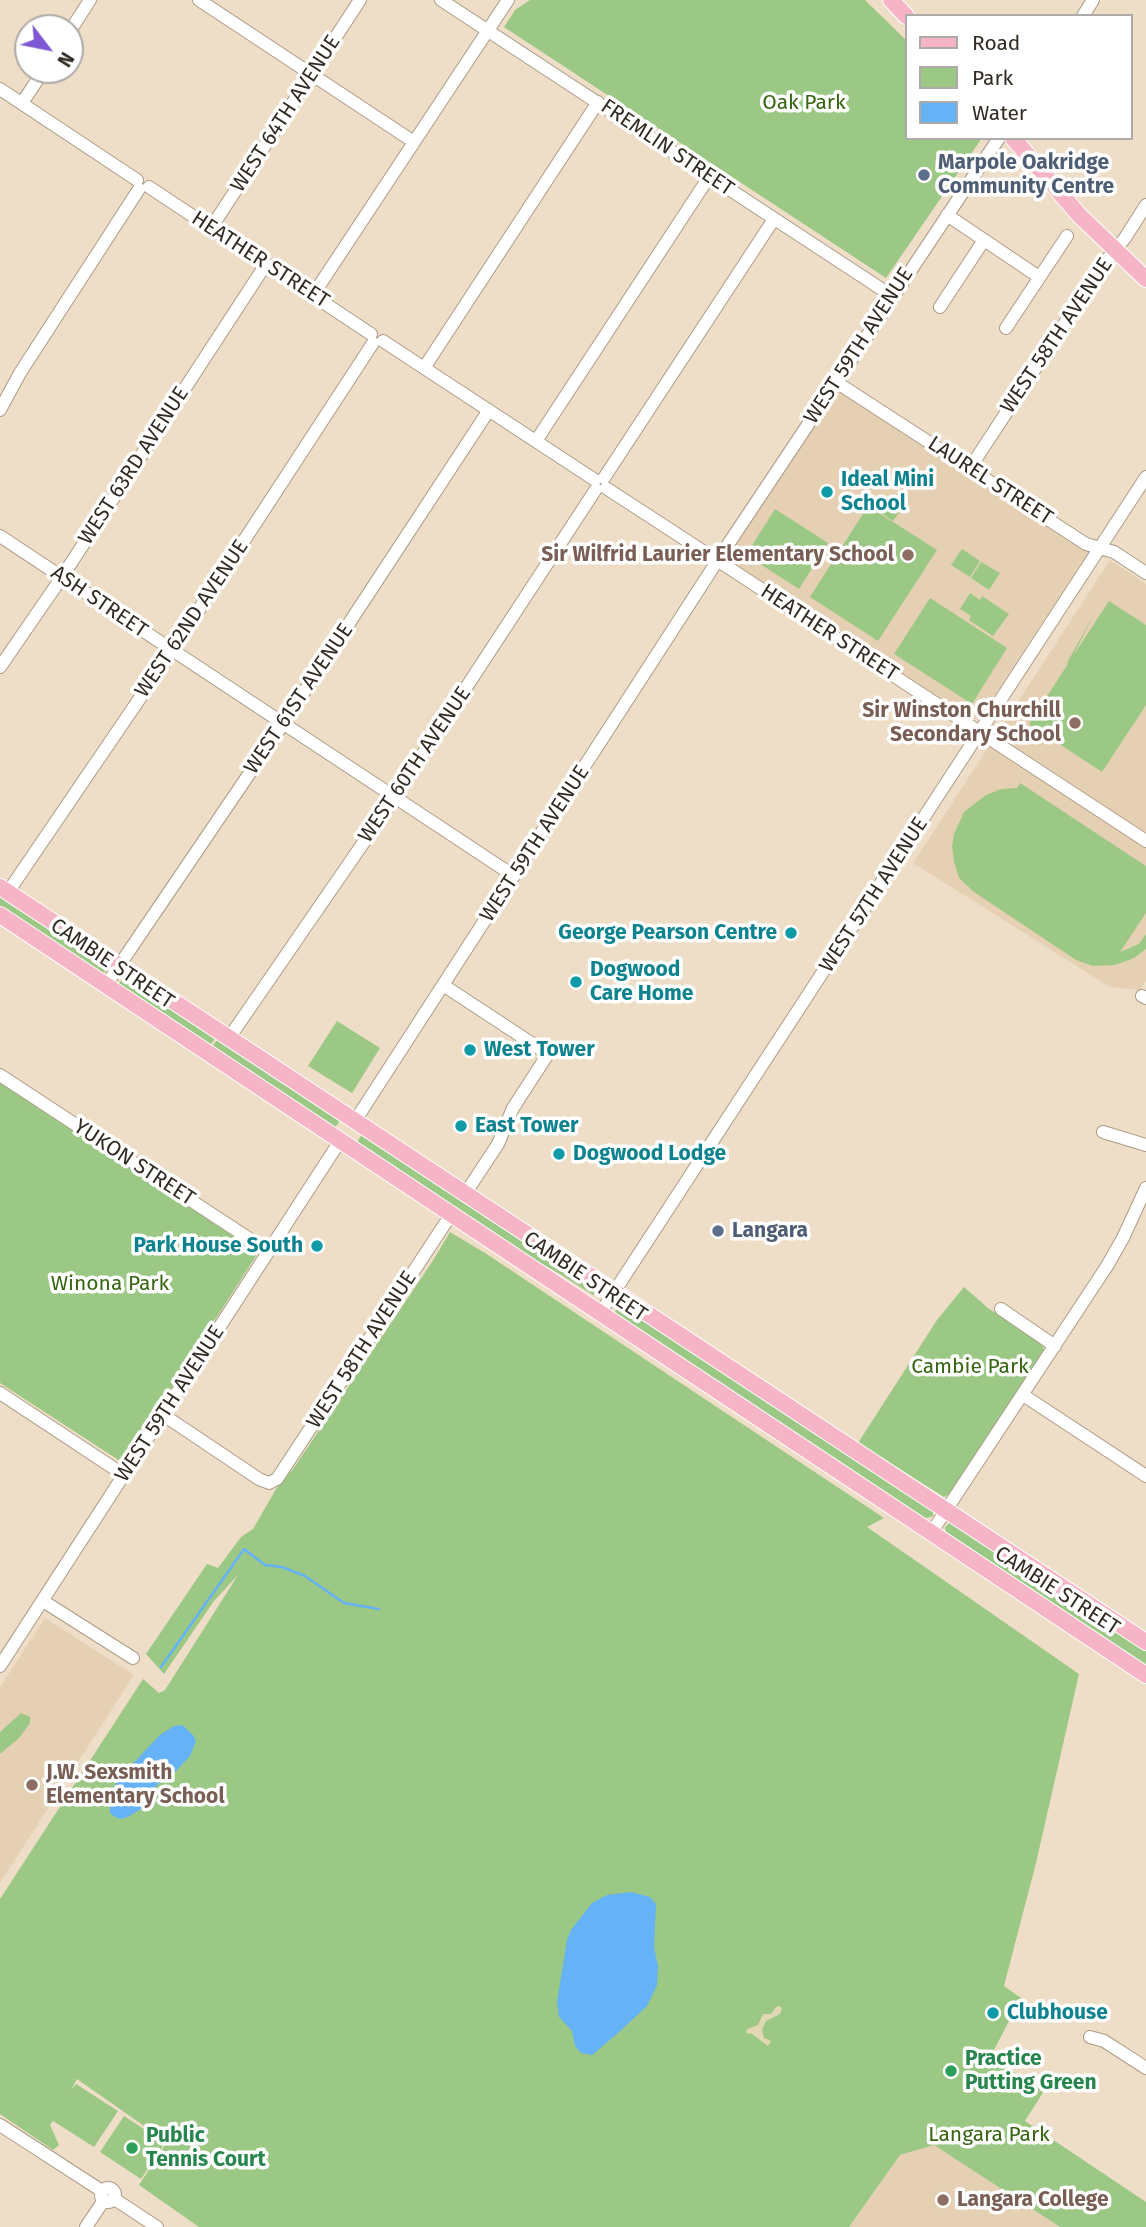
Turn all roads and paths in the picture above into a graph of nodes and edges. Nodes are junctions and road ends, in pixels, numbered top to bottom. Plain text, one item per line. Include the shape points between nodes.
1 (199, 0) edge
2 (360, 0) edge
3 (441, 0) edge
4 (508, 0) edge
5 (891, 0) edge
6 (904, 14) edge
7 (487, 30) junction
8 (311, 74) junction
9 (35, 84) edge
10 (0, 89) edge
11 (598, 102) junction
12 (22, 103) junction
13 (998, 140) edge
14 (1015, 140) edge
15 (414, 142) junction
16 (709, 177) junction
17 (141, 185) junction
18 (1146, 205) edge
19 (947, 215) junction
20 (774, 219) junction
21 (211, 228) junction
22 (1067, 236) dead end
23 (984, 240) junction
24 (1114, 250) junction
25 (266, 264) junction
26 (1039, 277) junction
27 (1146, 279) edge
28 (313, 295) junction
29 (892, 296) junction
30 (940, 307) dead end
31 (1006, 328) dead end
32 (376, 339) junction
33 (424, 368) junction
34 (836, 382) junction
35 (0, 410) edge
36 (489, 410) junction
37 (536, 441) junction
38 (970, 468) junction
39 (1146, 477) edge
40 (600, 484) junction
41 (0, 537) edge
42 (1100, 548) junction
43 (718, 560) junction
44 (1146, 573) edge
45 (62, 577) junction
46 (172, 651) junction
47 (0, 667) edge
48 (283, 724) junction
49 (979, 733) junction
50 (394, 798) junction
51 (1146, 841) edge
52 (514, 876) junction
53 (4, 890) edge
54 (0, 915) edge
55 (119, 966) junction
56 (106, 985) junction
57 (443, 985) junction
58 (229, 1038) junction
59 (0, 1075) edge
60 (350, 1128) junction
61 (1103, 1132) dead end
62 (1146, 1145) edge
63 (465, 1194) junction
64 (1145, 1197) edge
65 (452, 1213) junction
66 (268, 1251) junction
67 (614, 1292) junction
68 (1001, 1309) dead end
69 (601, 1312) junction
70 (1055, 1346) junction
71 (0, 1393) edge
72 (1023, 1395) junction
73 (162, 1414) junction
74 (124, 1475) junction
75 (1146, 1476) edge
76 (947, 1510) junction
77 (931, 1534) junction
78 (43, 1601) junction
79 (1146, 1642) edge
80 (133, 1658) dead end
81 (0, 1666) edge
82 (1146, 1675) edge
83 (1090, 2037) dead end
84 (1146, 2068) edge
85 (1, 2129) edge
86 (106, 2197) junction
87 (86, 2227) edge
88 (157, 2227) edge

1 - 8 street
2 - 8 street, WEST 64TH AVENUE
3 - 7 street, FREMLIN STREET
4 - 7 street
5 - 6 main road
7 - 11 street, FREMLIN STREET
7 - 15 street
8 - 15 street
8 - 21 street, WEST 64TH AVENUE
9 - 12 street
10 - 12 street, HEATHER STREET
11 - 16 street, FREMLIN STREET
11 - 33 street
12 - 17 street, HEATHER STREET
13 - 19 street, WEST 59TH AVENUE
14 - 24 main road
15 - 28 street
16 - 20 street, FREMLIN STREET
16 - 37 street
17 - 21 street, HEATHER STREET
17 - 35 street
18 - 24 street, WEST 58TH AVENUE
19 - 23 street
19 - 29 street, WEST 59TH AVENUE
20 - 29 street, FREMLIN STREET
20 - 40 street, WEST 60TH AVENUE
21 - 25 street, HEATHER STREET
22 - 26 street
23 - 26 street
23 - 30 street
24 - 27 main road
24 - 38 street, WEST 58TH AVENUE
25 - 28 street, HEATHER STREET
25 - 45 street, WEST 63RD AVENUE
26 - 31 street
28 - 32 street, HEATHER STREET
29 - 34 street, WEST 59TH AVENUE
32 - 33 street, HEATHER STREET
32 - 46 street, WEST 62ND AVENUE
33 - 36 street, HEATHER STREET
34 - 38 street, LAUREL STREET
34 - 43 street, WEST 59TH AVENUE
36 - 37 street, HEATHER STREET
36 - 48 street, WEST 61ST AVENUE
37 - 40 street, HEATHER STREET
38 - 42 street, LAUREL STREET via 1086,544
39 - 42 street, WEST 57TH AVENUE
40 - 43 street, HEATHER STREET
40 - 50 street, WEST 60TH AVENUE
41 - 45 street, ASH STREET
42 - 44 street, LAUREL STREET
42 - 49 street, WEST 57TH AVENUE
43 - 49 street, HEATHER STREET
43 - 52 street, WEST 59TH AVENUE
45 - 46 street, ASH STREET
45 - 47 street, WEST 63RD AVENUE
46 - 48 street, ASH STREET
46 - 53 street, WEST 62ND AVENUE
48 - 50 street, ASH STREET
48 - 55 street, WEST 61ST AVENUE
49 - 51 street, HEATHER STREET
49 - 67 street, WEST 57TH AVENUE
50 - 52 street, ASH STREET
50 - 58 street, WEST 60TH AVENUE
52 - 57 street, WEST 59TH AVENUE
53 - 55 main road, CAMBIE STREET
54 - 56 main road, CAMBIE STREET
55 - 56 street, WEST 61ST AVENUE
55 - 58 main road, CAMBIE STREET
56 - 60 main road, CAMBIE STREET
57 - 60 street, WEST 59TH AVENUE
57 - 63 street via 548,1054
58 - 60 main road, CAMBIE STREET
59 - 66 street, YUKON STREET
60 - 63 main road, CAMBIE STREET
60 - 65 main road, CAMBIE STREET
60 - 66 street, WEST 59TH AVENUE
61 - 62 street
63 - 67 main road, CAMBIE STREET
64 - 70 street
65 - 69 main road, CAMBIE STREET
65 - 73 street, WEST 58TH AVENUE via 281,1476 269,1483 259,1479
66 - 73 street, WEST 59TH AVENUE
67 - 69 street, WEST 57TH AVENUE
67 - 76 main road, CAMBIE STREET
68 - 70 street
69 - 77 main road, CAMBIE STREET
70 - 72 street
71 - 74 street
72 - 75 street
72 - 76 street
73 - 74 street, WEST 59TH AVENUE
74 - 78 street, WEST 59TH AVENUE
76 - 77 street
76 - 79 main road, CAMBIE STREET
77 - 82 main road, CAMBIE STREET
78 - 80 street
78 - 81 street, WEST 59TH AVENUE
83 - 84 street
85 - 86 street
86 - 87 street
86 - 88 street

